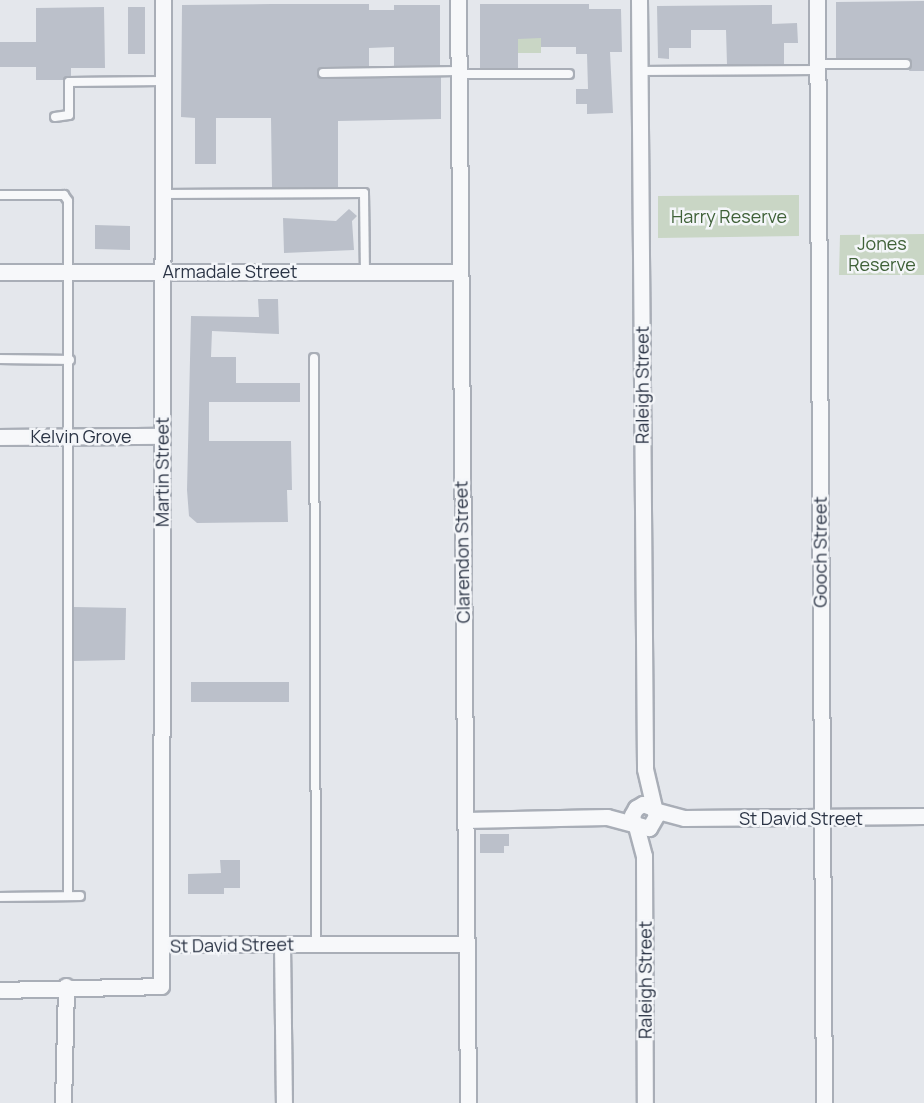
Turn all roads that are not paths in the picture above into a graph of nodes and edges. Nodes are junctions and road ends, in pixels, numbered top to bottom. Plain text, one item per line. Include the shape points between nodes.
1 (163, 0) edge
2 (458, 0) edge
3 (639, 0) edge
4 (817, 0) edge
5 (906, 64) dead end
6 (817, 67) junction
7 (639, 71) junction
8 (458, 72) junction
9 (323, 73) dead end
10 (569, 74) dead end
11 (162, 81) junction
12 (55, 117) dead end
13 (161, 194) junction
14 (0, 195) edge
15 (161, 270) junction
16 (69, 271) junction
17 (0, 272) edge
18 (364, 272) junction
19 (460, 272) junction
20 (314, 358) dead end
21 (0, 359) edge
22 (70, 360) junction
23 (70, 436) junction
24 (162, 436) junction
25 (0, 437) edge
26 (645, 769) junction
27 (924, 816) edge
28 (635, 817) junction
29 (653, 817) junction
30 (822, 819) junction
31 (465, 820) junction
32 (644, 856) junction
33 (68, 894) junction
34 (80, 896) dead end
35 (0, 897) edge
36 (163, 944) junction
37 (282, 944) junction
38 (316, 944) junction
39 (466, 944) junction
40 (66, 986) junction
41 (0, 990) edge
42 (63, 1103) edge
43 (284, 1103) edge
44 (468, 1103) edge
45 (645, 1103) edge
46 (824, 1103) edge

1 - 11 street, Martin Street
2 - 8 street, Clarendon Street
3 - 7 street, Raleigh Street
4 - 6 street, Gooch Street
5 - 6 lane
6 - 7 lane
6 - 30 street, Gooch Street
7 - 26 street, Raleigh Street
8 - 9 lane
8 - 10 lane
8 - 19 street, Clarendon Street
11 - 12 lane via 69,82 69,115
11 - 13 street, Martin Street
13 - 15 street, Martin Street
13 - 18 lane via 364,193
14 - 16 lane via 64,195 68,201
15 - 16 street, Armadale Street
15 - 18 street, Armadale Street
15 - 24 street, Martin Street
16 - 17 street, Armadale Street
16 - 22 lane
18 - 19 street, Armadale Street
19 - 31 street, Clarendon Street
20 - 38 lane
21 - 22 lane
22 - 23 lane
23 - 24 street, Kelvin Grove
23 - 25 street, Kelvin Grove
23 - 33 lane
24 - 36 street, Martin Street
26 - 28 street, Raleigh Street
26 - 29 street, Raleigh Street
27 - 30 street, St David Street
28 - 29 street
28 - 29 street via 643,804
28 - 31 street
28 - 32 street, Raleigh Street
29 - 30 street, St David Street
29 - 32 street, Raleigh Street
30 - 46 street, Gooch Street
31 - 39 street, Clarendon Street
32 - 45 street, Raleigh Street
33 - 34 lane
33 - 35 lane
36 - 37 street, St David Street
36 - 40 street, St David Street via 161,986
37 - 38 street, St David Street
37 - 43 street
38 - 39 street, St David Street
39 - 44 street, Clarendon Street
40 - 41 street, St David Street
40 - 42 street

